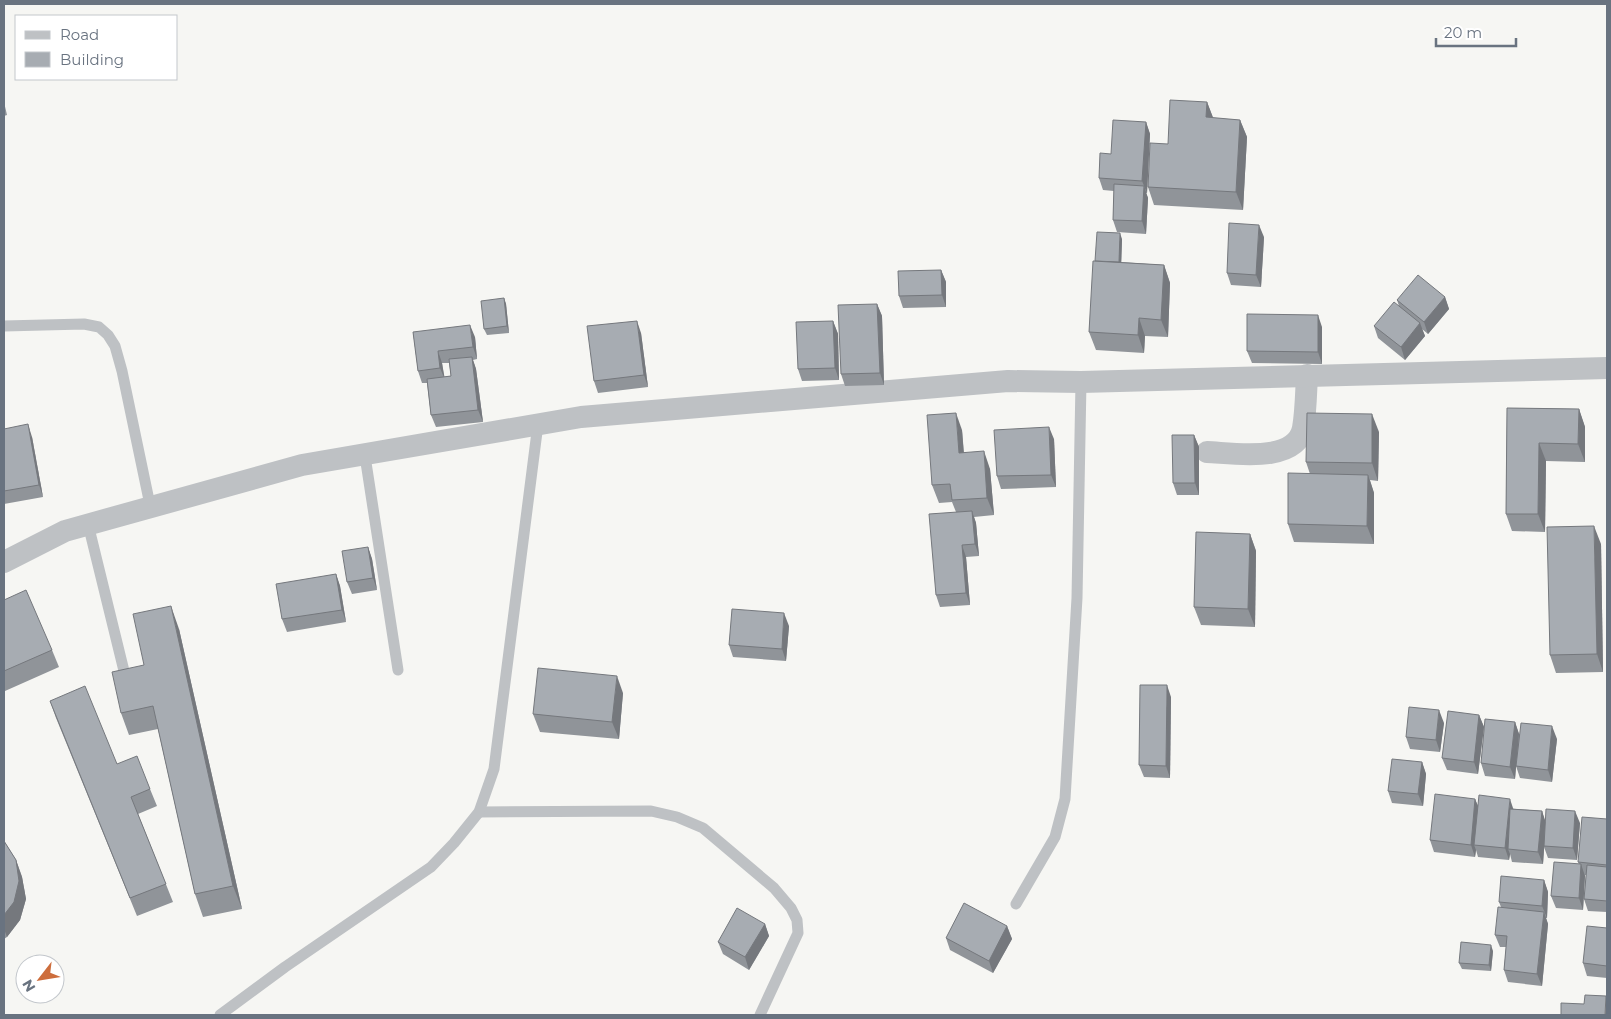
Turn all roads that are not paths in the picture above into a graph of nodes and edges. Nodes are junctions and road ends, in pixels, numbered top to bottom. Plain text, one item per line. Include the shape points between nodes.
1 (4, 326) edge
2 (1607, 368) edge
3 (1307, 375) junction
4 (1080, 382) junction
5 (538, 424) junction
6 (1207, 452) dead end
7 (365, 456) junction
8 (150, 505) junction
9 (88, 524) junction
10 (4, 562) edge
11 (398, 670) dead end
12 (124, 671) edge
13 (479, 812) junction
14 (1016, 904) dead end
15 (220, 1015) edge
16 (760, 1015) edge

1 - 8 lane via 84,324 99,327 108,335 115,346 122,371
2 - 3 street
3 - 4 street
3 - 6 street via 1303,430 1296,442 1285,450 1266,454
4 - 5 street via 1008,381 581,417
4 - 14 lane via 1077,598 1065,800 1055,837
5 - 7 street
5 - 13 lane via 494,769
7 - 8 street via 302,465
7 - 11 lane
8 - 9 street
9 - 10 street via 64,531
9 - 12 lane
13 - 15 lane via 431,867
13 - 16 lane via 651,811 703,828 783,896 797,920 798,933

